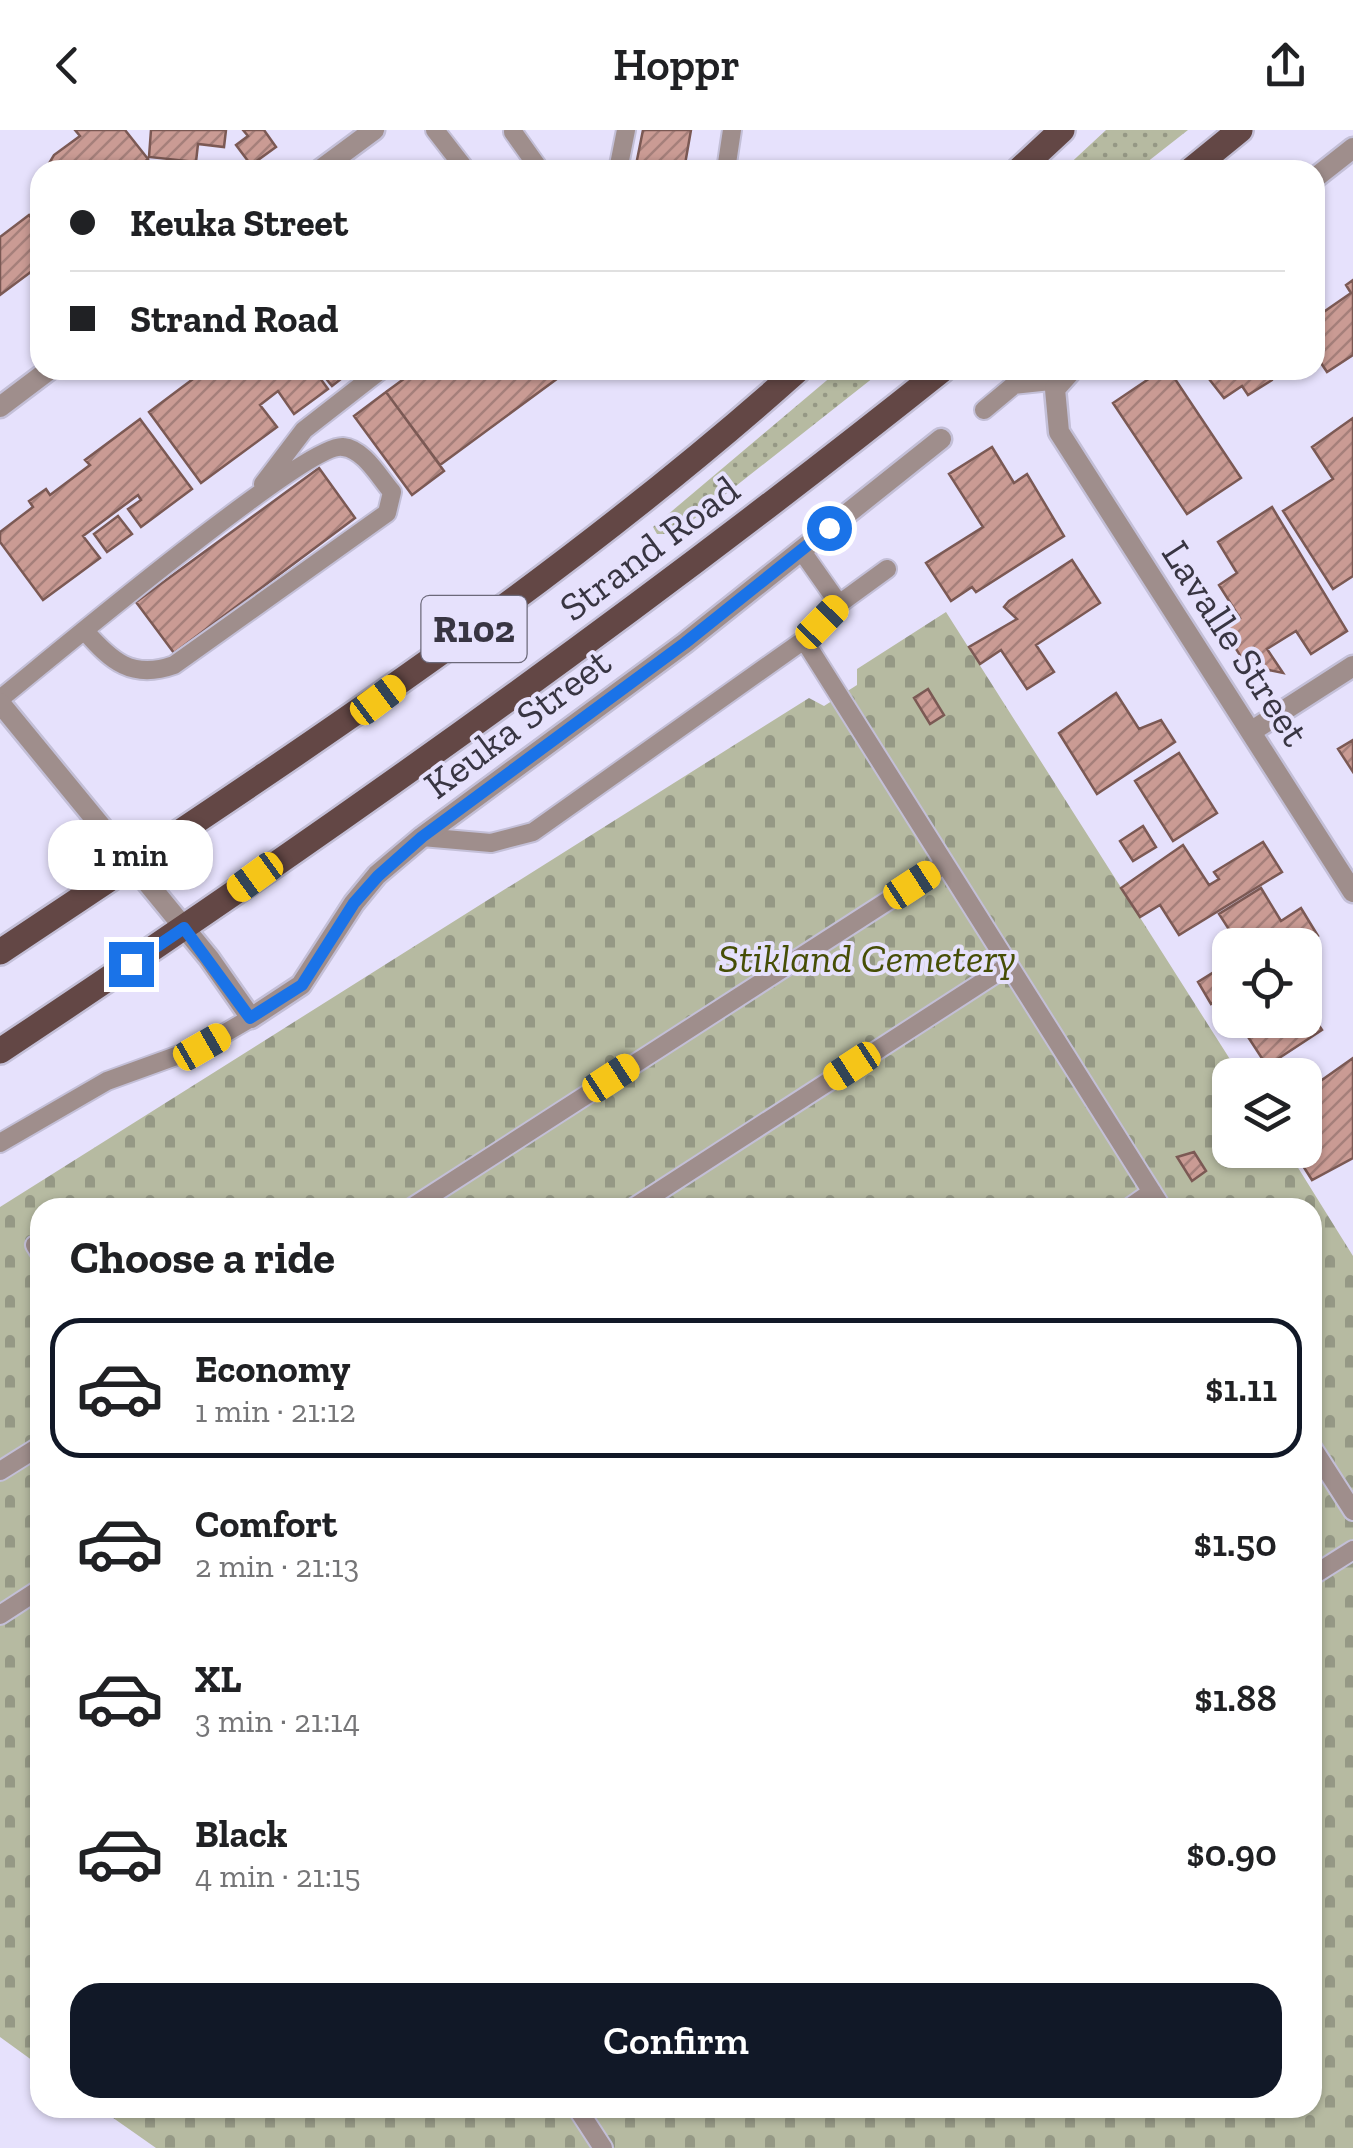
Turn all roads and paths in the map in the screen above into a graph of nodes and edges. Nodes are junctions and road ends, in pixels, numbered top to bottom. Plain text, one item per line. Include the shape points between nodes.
1 (374, 130) edge
2 (435, 130) edge
3 (626, 130) edge
4 (732, 130) edge
5 (1062, 130) edge
6 (1240, 130) edge
7 (512, 132) edge
8 (1353, 148) edge
9 (334, 160) edge
10 (458, 160) edge
11 (533, 160) edge
12 (620, 160) edge
13 (728, 160) edge
14 (1030, 160) edge
15 (1202, 160) edge
16 (1325, 170) edge
17 (36, 380) edge
18 (368, 380) edge
19 (786, 380) edge
20 (929, 380) edge
21 (1040, 380) edge
22 (1064, 380) edge
23 (0, 406) edge
24 (984, 410) dead end
25 (941, 439) dead end
26 (261, 489) junction
27 (801, 550) junction
28 (888, 569) dead end
29 (839, 604) junction
30 (84, 631) junction
31 (804, 640) junction
32 (1353, 666) edge
33 (0, 701) edge
34 (1252, 731) junction
35 (422, 837) junction
36 (945, 864) junction
37 (133, 866) junction
38 (1353, 892) edge
39 (184, 928) junction
40 (0, 952) edge
41 (1009, 965) junction
42 (250, 1018) junction
43 (0, 1051) edge
44 (0, 1143) edge
45 (426, 1198) edge
46 (648, 1198) edge
47 (1156, 1198) edge
48 (30, 1452) edge
49 (1322, 1463) edge
50 (0, 1471) edge
51 (1353, 1511) edge
52 (1353, 1550) edge
53 (1322, 1570) edge
54 (30, 1596) edge
55 (0, 1615) edge
56 (584, 2118) edge
57 (603, 2148) edge

1 - 9 street
2 - 10 lane
3 - 12 lane
4 - 13 lane
5 - 14 main road
6 - 15 main road
7 - 11 lane
8 - 16 street
17 - 23 street
18 - 26 lane via 284,450
19 - 37 main road, Strand Road / R102 via 583,548 378,700
20 - 39 main road, Strand Road / R102 via 643,602
21 - 24 lane via 1014,385
22 - 34 street, Lavalle Street via 1053,402 1059,432
25 - 27 street, Keuka Street
26 - 30 lane
26 - 30 lane via 339,446 364,458 393,497 386,513 174,665 124,668
27 - 29 lane
27 - 35 street, Keuka Street
28 - 29 lane
29 - 31 lane
30 - 33 lane
31 - 35 lane via 533,832 491,843
31 - 36 lane
32 - 34 street
33 - 37 street
34 - 38 street, Lavalle Street
35 - 42 street, Keuka Street via 354,903 302,985
36 - 41 lane
36 - 45 lane
37 - 39 street
37 - 40 main road, Strand Road / R102
39 - 42 street
39 - 43 main road, Strand Road / R102
41 - 46 lane
41 - 47 lane
42 - 44 lane via 202,1047 107,1082
48 - 50 lane
49 - 51 lane
52 - 53 lane
54 - 55 lane
56 - 57 lane

